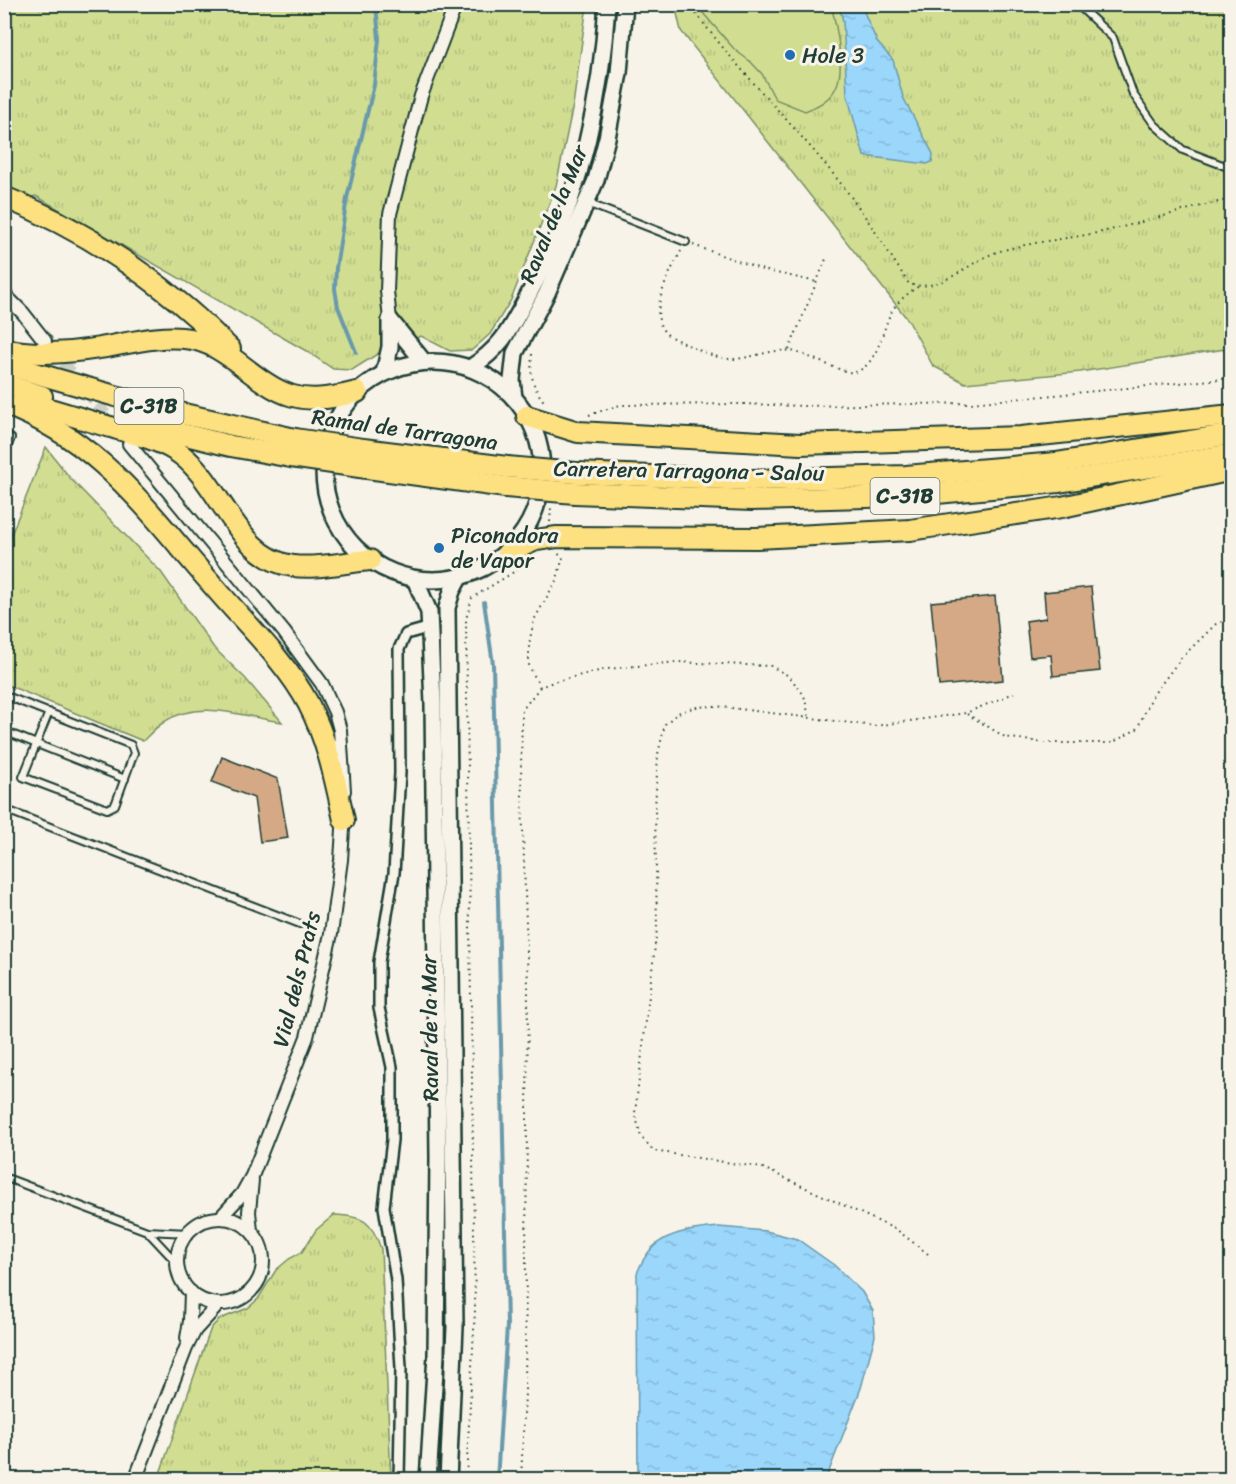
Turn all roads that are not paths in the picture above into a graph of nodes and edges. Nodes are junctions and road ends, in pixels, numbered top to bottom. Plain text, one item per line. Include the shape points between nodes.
1 (456, 4) edge
2 (607, 4) edge
3 (625, 4) edge
4 (1077, 4) edge
5 (1232, 167) edge
6 (4, 197) edge
7 (587, 202) junction
8 (686, 242) road end
9 (4, 294) edge
10 (390, 320) junction
11 (45, 341) tunnel mouth
12 (4, 349) edge
13 (424, 362) junction
14 (4, 364) edge
15 (470, 368) junction
16 (384, 373) junction
17 (4, 384) edge
18 (269, 386) junction
19 (357, 392) junction
20 (4, 395) edge
21 (514, 398) junction
22 (4, 404) edge
23 (1232, 415) edge
24 (527, 416) junction
25 (1232, 434) edge
26 (4, 436) edge
27 (129, 444) dead end
28 (293, 448) junction
29 (1232, 454) edge
30 (4, 456) edge
31 (362, 458) joint
32 (1232, 470) edge
33 (507, 477) junction
34 (508, 552) junction
35 (370, 560) junction
36 (459, 578) junction
37 (415, 579) junction
38 (430, 627) junction
39 (4, 695) edge
40 (49, 712) junction
41 (4, 731) edge
42 (36, 744) junction
43 (124, 779) junction
44 (4, 809) edge
45 (344, 819) junction
46 (300, 924) dead end
47 (252, 1176) junction
48 (4, 1177) edge
49 (220, 1218) junction
50 (147, 1231) junction
51 (251, 1231) junction
52 (188, 1233) junction
53 (177, 1263) junction
54 (191, 1293) junction
55 (219, 1304) junction
56 (186, 1348) junction
57 (135, 1479) edge
58 (399, 1479) edge
59 (428, 1479) edge
60 (448, 1479) edge

1 - 10 street via 421,96 390,214
2 - 15 street, Raval de la Mar via 593,117 561,226 537,280 501,344
3 - 7 street, Raval de la Mar via 609,127
4 - 5 lane via 1113,38 1133,94 1154,124 1184,150
6 - 18 highway via 38,211 133,266 206,325
7 - 8 lane
7 - 21 street, Raval de la Mar via 547,293 514,353
9 - 11 street
10 - 13 street
10 - 16 street via 390,347
12 - 18 highway via 42,353 101,348 140,339 192,339 221,350
13 - 15 street
13 - 16 street
14 - 28 highway, C-31B
15 - 21 street via 494,380
16 - 19 street
17 - 28 highway, C-31B via 231,446
18 - 19 highway via 298,399 321,400
19 - 35 street via 333,427 324,458 324,479 335,520
20 - 35 highway via 150,439 177,452 205,478 246,539 275,561 294,566
21 - 24 street
22 - 45 highway via 73,439 104,464 282,666 307,701 320,730
23 - 24 highway via 1021,437 800,444 578,432
24 - 34 street via 541,455 541,487 532,517
25 - 33 highway, Carretera Tarragona - Salou / C-31B, bridge via 1056,464 906,476 751,480 576,473
26 - 30 lane via 11,438
27 - 45 street, Vial dels Prats via 270,614 322,684 340,730
28 - 31 highway, Ramal de Tarragona / C-31B, bridge
29 - 33 highway, Carretera Tarragona - Salou / C-31B, bridge via 1059,482 904,496 752,501 575,493
31 - 33 highway, Carretera Tarragona - Salou / C-31B
32 - 34 highway via 1062,507 910,530 757,538 548,538
34 - 36 street via 485,568
35 - 37 street
36 - 37 street
36 - 60 street, Raval de la Mar via 447,608 455,1327
37 - 38 street, Raval de la Mar via 429,612
38 - 58 street via 406,633 399,649 400,773 394,873 379,962 379,1008 392,1067 392,1140 384,1207 399,1324
38 - 59 street, Raval de la Mar via 438,1169 436,1355
39 - 40 lane
40 - 42 lane
40 - 43 lane via 131,745 134,753
41 - 42 lane
42 - 43 lane
42 - 43 lane via 24,777 106,809 115,805
44 - 46 lane
45 - 47 street, Vial dels Prats via 331,934 310,1027
47 - 49 street, Vial dels Prats
47 - 51 street, Vial dels Prats
48 - 50 lane
49 - 51 street
49 - 52 street via 202,1222
50 - 52 lane
50 - 53 lane
51 - 55 street via 262,1251 257,1284 241,1299
52 - 53 street
53 - 54 street
54 - 55 street
54 - 56 street
55 - 56 street via 195,1330
56 - 57 street

